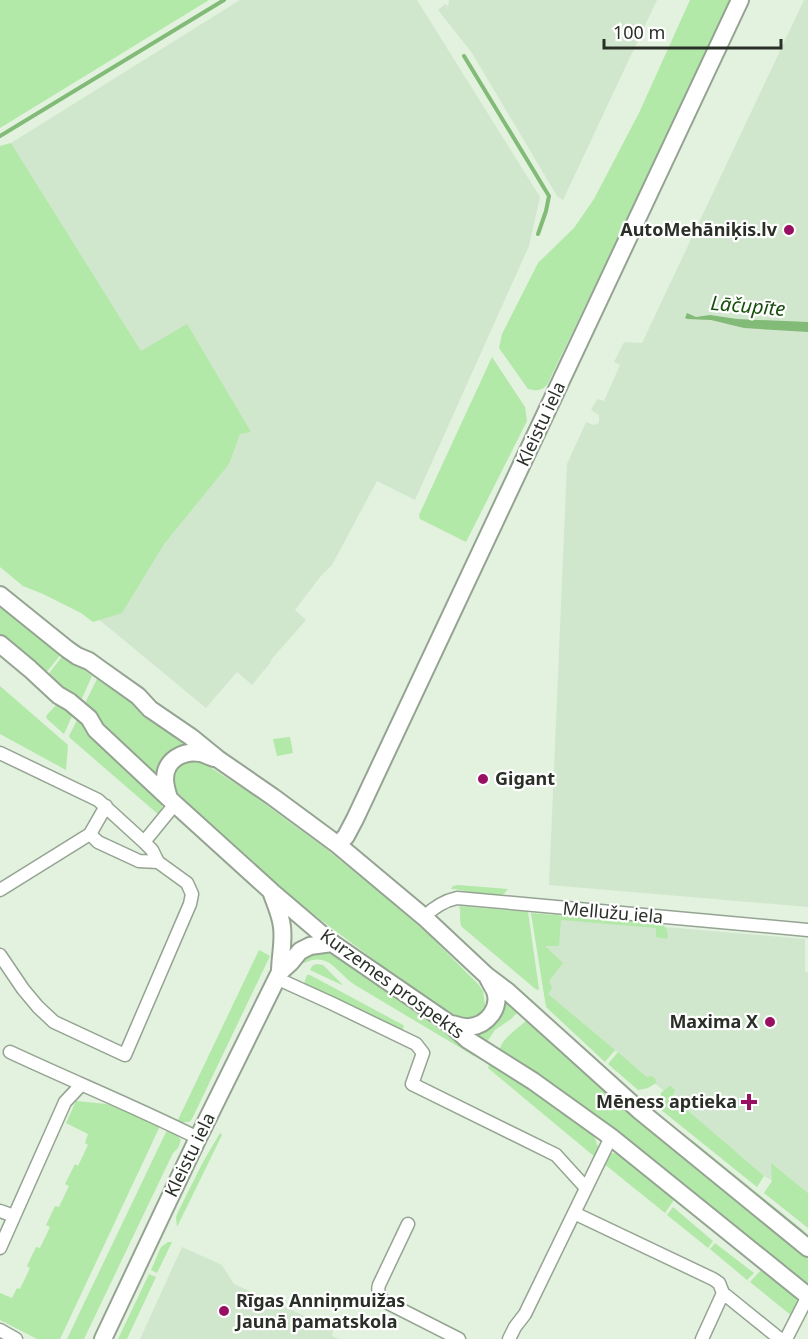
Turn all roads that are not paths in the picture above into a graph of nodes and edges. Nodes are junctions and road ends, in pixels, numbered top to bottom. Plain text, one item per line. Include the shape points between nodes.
1 (740, 0) edge
2 (0, 595) edge
3 (0, 644) edge
4 (0, 753) edge
5 (218, 759) junction
6 (172, 801) junction
7 (106, 806) junction
8 (90, 834) junction
9 (144, 842) junction
10 (338, 845) junction
11 (158, 862) junction
12 (0, 890) edge
13 (271, 891) junction
14 (424, 918) junction
15 (808, 930) edge
16 (332, 943) junction
17 (0, 955) edge
18 (278, 975) junction
19 (487, 976) junction
20 (450, 1024) junction
21 (10, 1052) dead end
22 (81, 1085) junction
23 (611, 1137) junction
24 (198, 1138) junction
25 (586, 1188) junction
26 (0, 1211) edge
27 (574, 1213) junction
28 (14, 1216) junction
29 (408, 1224) dead end
30 (0, 1248) edge
31 (808, 1248) edge
32 (723, 1293) junction
33 (808, 1296) edge
34 (0, 1330) edge
35 (16, 1339) edge
36 (103, 1339) edge
37 (459, 1339) edge
38 (509, 1339) edge
39 (702, 1339) edge
40 (780, 1339) edge
41 (786, 1339) edge

1 - 10 main road, Kleistu iela via 355,819
2 - 5 main road
3 - 6 main road, Kurzemes prospekts via 88,718
4 - 7 street
5 - 6 main road via 200,753 174,759 165,780
5 - 10 main road
6 - 9 street
6 - 13 main road, Kurzemes prospekts
7 - 8 street
7 - 9 street
8 - 11 street via 98,842 139,861
8 - 12 street
9 - 11 street
10 - 14 main road
11 - 17 street via 187,884 192,894 124,1055 54,1022 23,989
13 - 16 main road, Kurzemes prospekts
13 - 18 main road, Kleistu iela via 282,927
14 - 15 street, Mellužu iela via 438,904 457,898
14 - 19 main road
16 - 18 main road, Kleistu iela via 300,951
16 - 20 main road, Kurzemes prospekts
18 - 24 main road, Kleistu iela
18 - 25 street via 416,1044 423,1053 412,1084 556,1155
19 - 20 main road via 496,993 495,1008 488,1019 468,1028
19 - 31 main road via 640,1111
20 - 23 main road, Kurzemes prospekts
21 - 22 street
22 - 24 street
22 - 28 street via 66,1102
23 - 25 street
23 - 33 main road, Kurzemes prospekts
24 - 36 main road, Kleistu iela
25 - 27 street
26 - 28 street
27 - 32 street via 713,1279
27 - 38 street
28 - 30 street
29 - 37 street via 379,1285 380,1297
32 - 39 street
32 - 40 street
33 - 41 street
34 - 35 street

